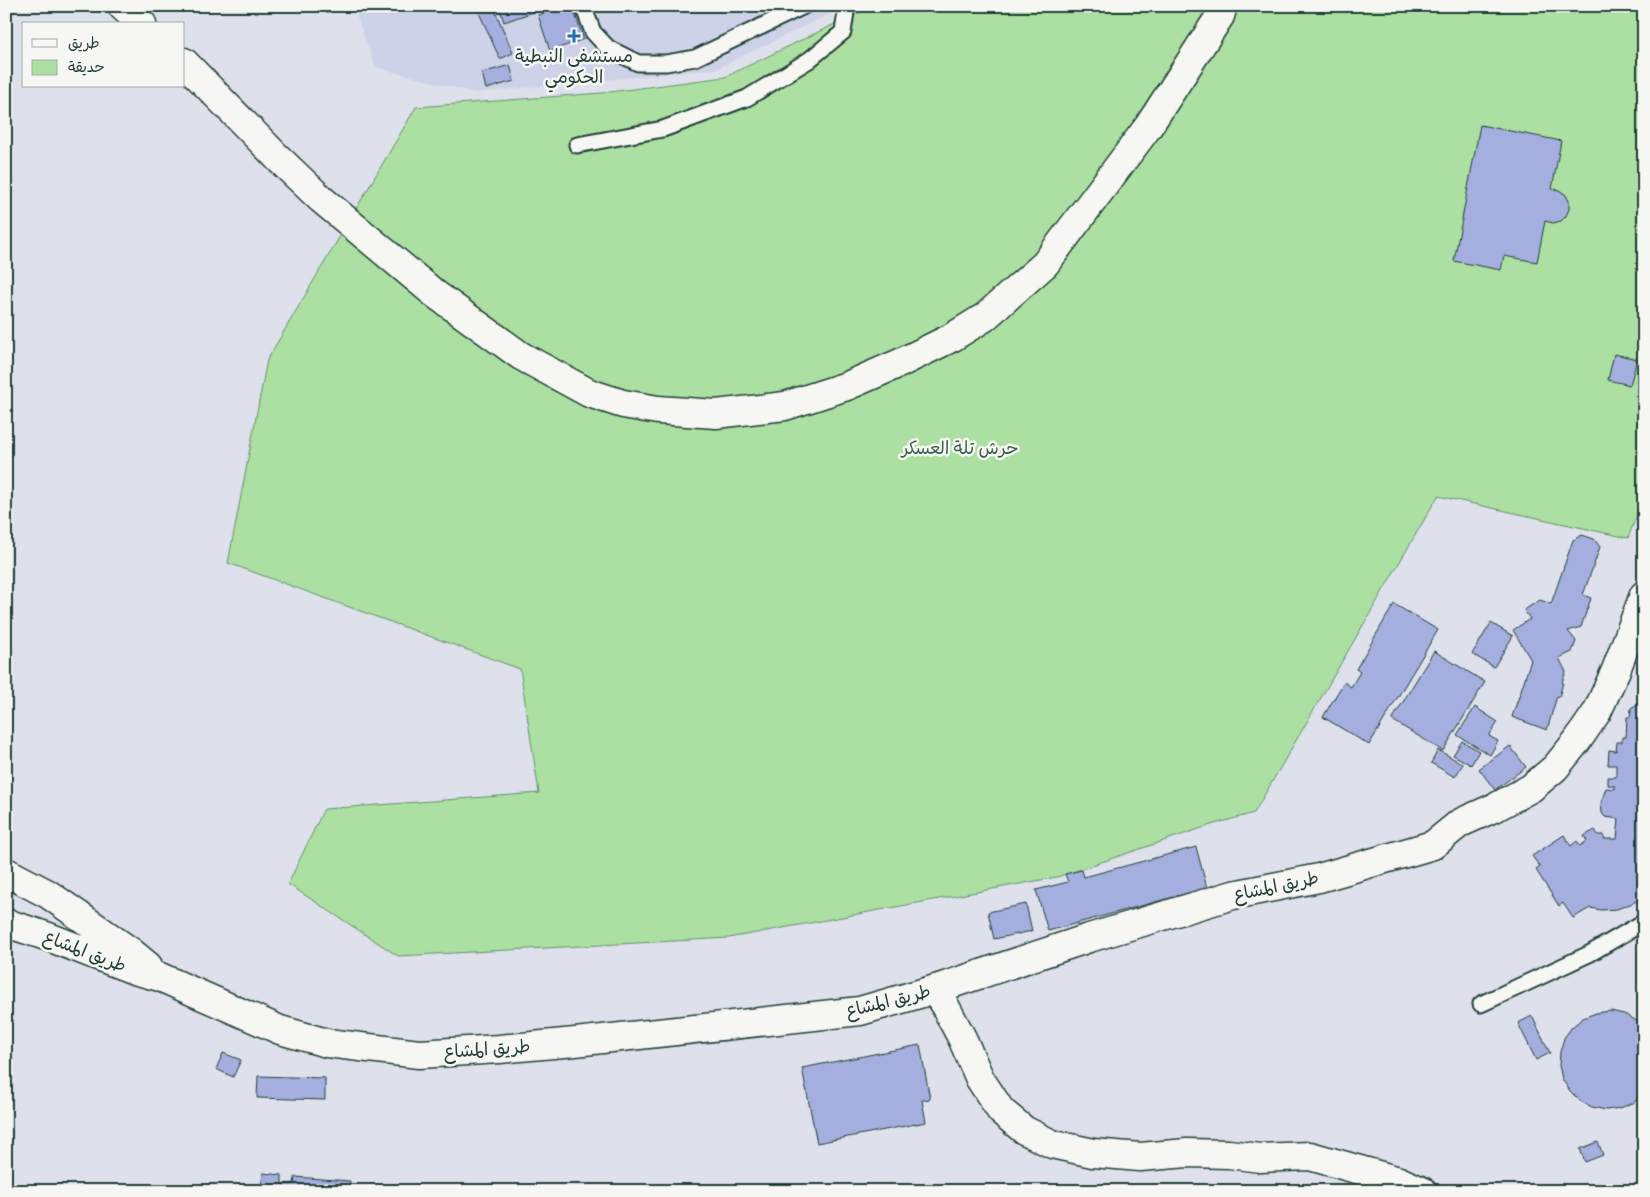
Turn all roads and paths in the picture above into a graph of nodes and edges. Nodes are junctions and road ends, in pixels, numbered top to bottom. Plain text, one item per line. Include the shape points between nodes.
1 (122, 6) edge
2 (583, 6) edge
3 (804, 6) edge
4 (847, 6) edge
5 (1223, 6) edge
6 (140, 22) edge
7 (185, 63) edge
8 (577, 145) dead end
9 (1643, 599) edge
10 (6, 872) edge
11 (1644, 922) edge
12 (6, 923) edge
13 (160, 977) junction
14 (936, 989) junction
15 (1480, 1004) dead end
16 (1422, 1191) edge

1 - 6 street
2 - 3 lane via 593,32 608,48 638,63 666,63 694,58
4 - 8 lane via 843,32 809,60 747,98 663,129
5 - 7 street via 1220,16 1148,127 1050,257 985,317 951,338 847,386 785,406 716,414 623,404 589,393 522,356 435,294 321,199
9 - 14 street, طريق المشاع via 1597,712 1555,768 1531,788 1460,822 1433,845 1319,878 1233,896 1098,935
10 - 13 street via 70,909
11 - 15 lane via 1589,954
12 - 13 street, طريق المشاع
13 - 14 street, طريق المشاع via 280,1030 327,1042 419,1054 556,1044 860,1010
14 - 16 street via 980,1079 1001,1111 1024,1130 1052,1144 1093,1153 1140,1157 1187,1153 1260,1158 1310,1156 1399,1181

